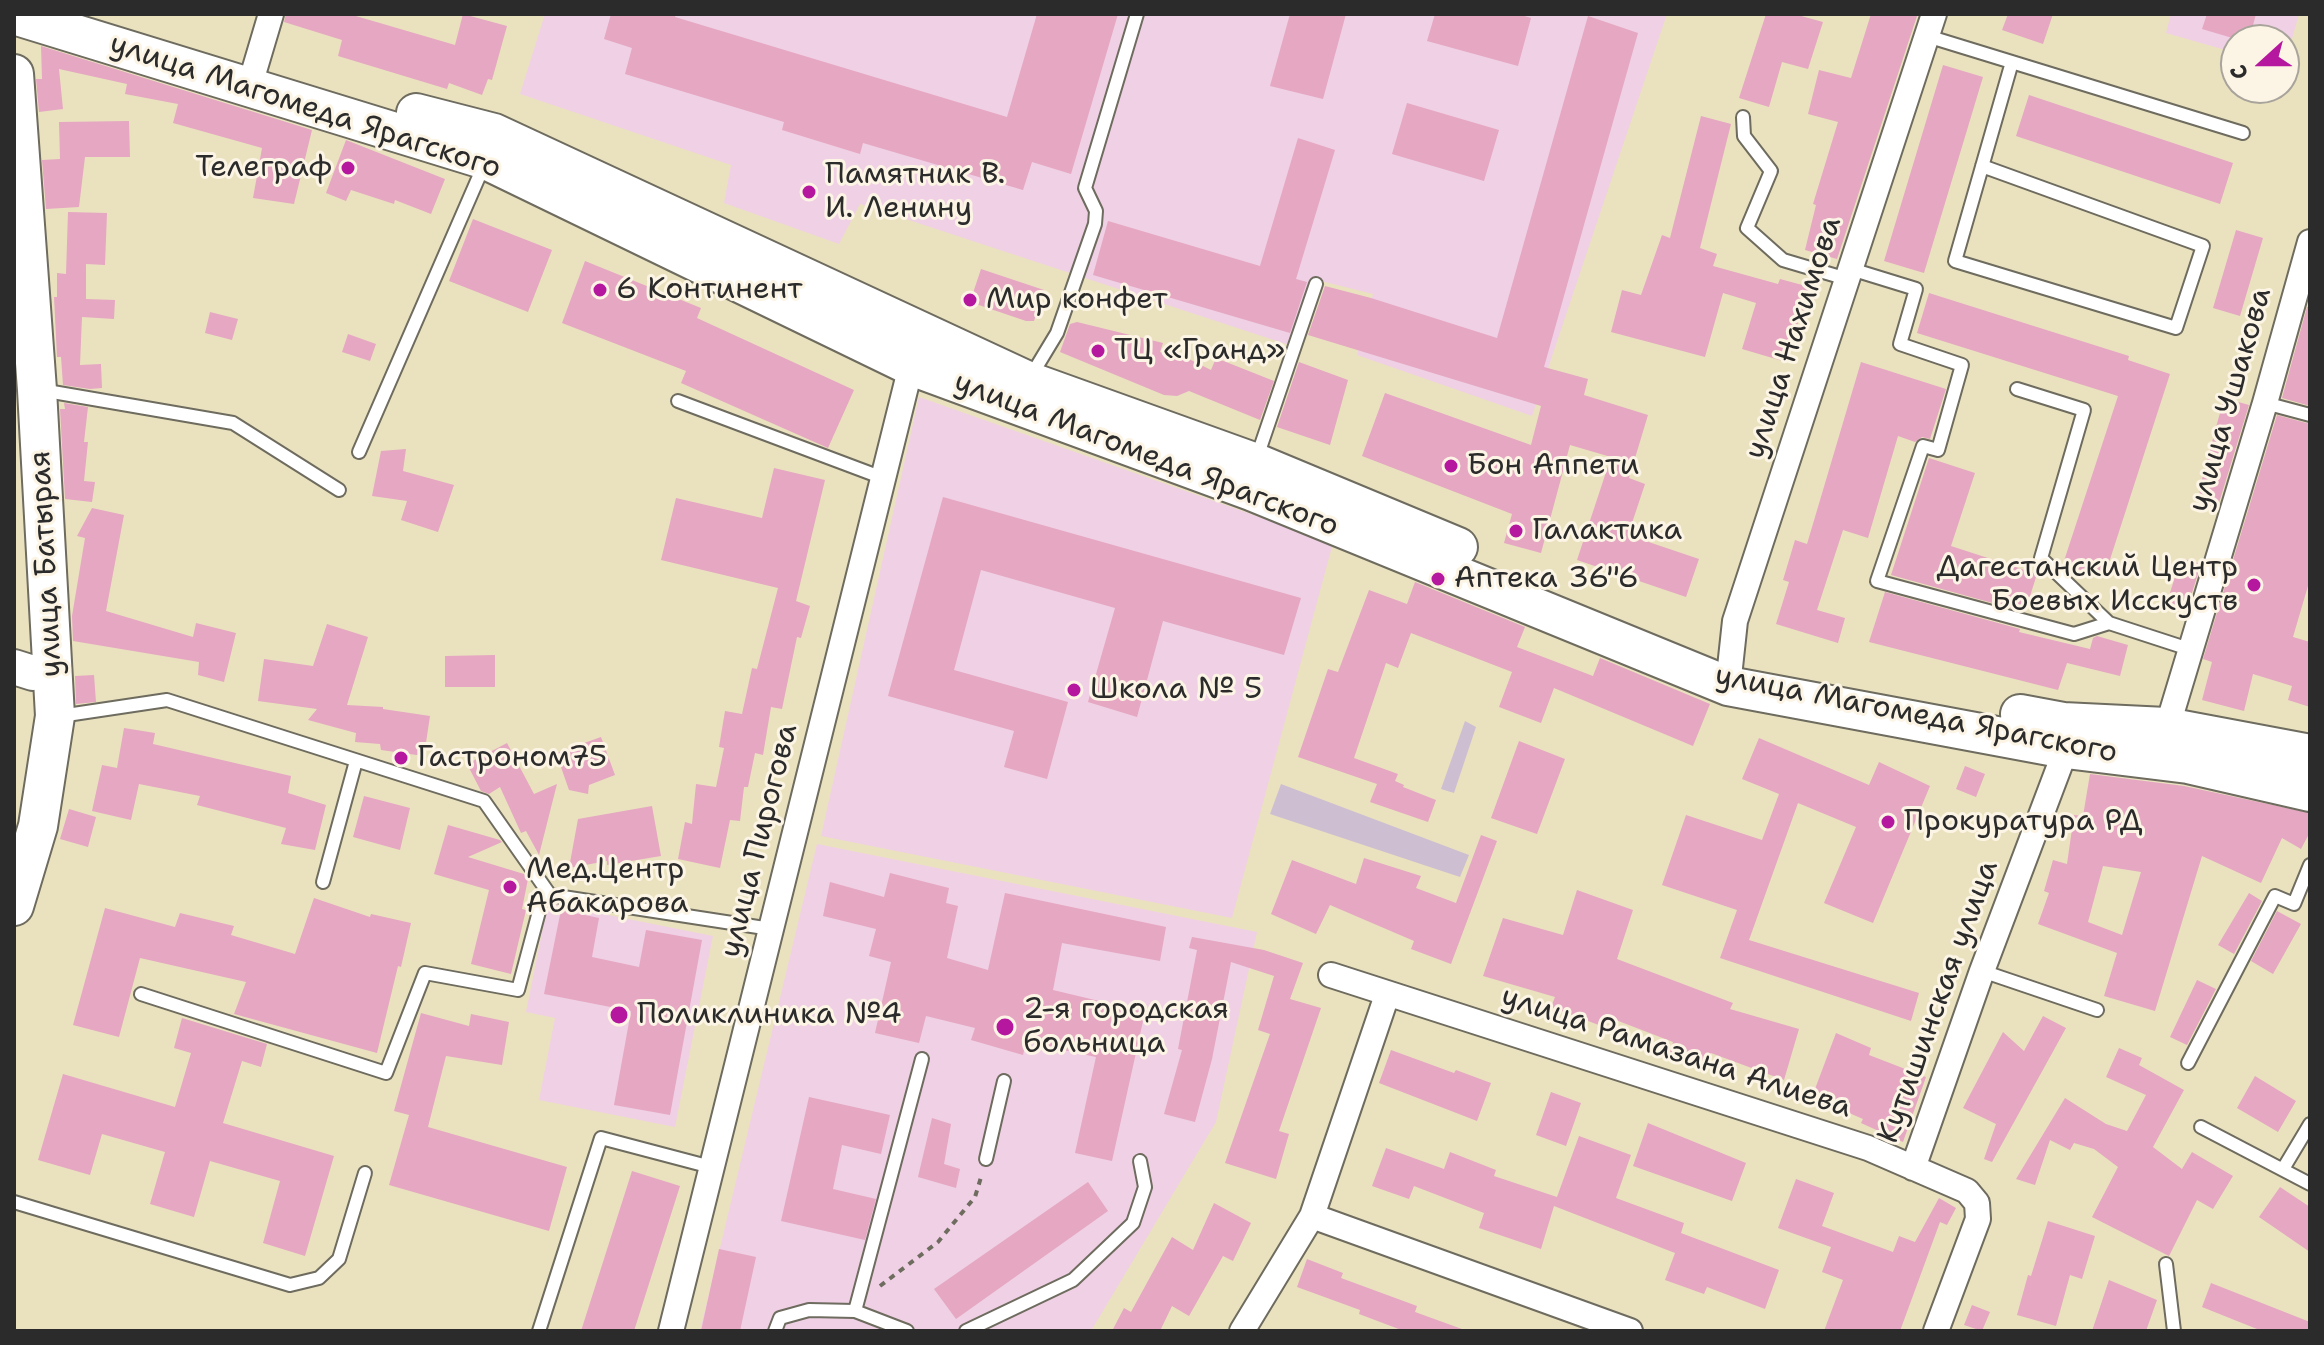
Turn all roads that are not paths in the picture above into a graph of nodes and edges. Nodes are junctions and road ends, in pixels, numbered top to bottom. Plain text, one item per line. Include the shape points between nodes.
1 (85, 14) edge
2 (271, 14) edge
3 (1137, 14) edge
4 (14, 15) edge
5 (1930, 25) edge
6 (2012, 62) junction
7 (14, 74) edge
8 (252, 78) junction
9 (1743, 117) dead end
10 (2243, 133) dead end
11 (490, 147) junction
12 (1982, 166) junction
13 (2310, 242) edge
14 (1849, 274) junction
15 (1316, 284) dead end
16 (14, 349) edge
17 (911, 366) junction
18 (2017, 389) dead end
19 (37, 390) junction
20 (1026, 393) junction
21 (678, 401) dead end
22 (2265, 403) junction
23 (2310, 415) edge
24 (359, 452) dead end
25 (1253, 477) junction
26 (883, 478) junction
27 (339, 490) dead end
28 (2109, 623) junction
29 (2189, 649) junction
30 (33, 665) edge
31 (1730, 673) junction
32 (45, 721) junction
33 (2064, 735) junction
34 (2163, 743) junction
35 (2310, 754) edge
36 (356, 761) junction
37 (2310, 792) edge
38 (14, 846) edge
39 (2310, 865) edge
40 (323, 882) dead end
41 (545, 889) junction
42 (14, 906) edge
43 (771, 929) junction
44 (1982, 971) junction
45 (1331, 975) dead end
46 (141, 994) dead end
47 (1387, 995) junction
48 (2097, 1010) dead end
49 (922, 1059) dead end
50 (2188, 1063) dead end
51 (1004, 1081) dead end
52 (2310, 1124) edge
53 (2201, 1127) dead end
54 (986, 1159) road end
55 (1140, 1161) dead end
56 (711, 1167) junction
57 (1913, 1168) junction
58 (2283, 1169) junction
59 (365, 1173) dead end
60 (2310, 1184) edge
61 (14, 1202) edge
62 (1312, 1216) junction
63 (2166, 1264) dead end
64 (857, 1306) junction
65 (539, 1331) edge
66 (671, 1331) edge
67 (775, 1331) edge
68 (907, 1331) edge
69 (966, 1331) edge
70 (1242, 1331) edge
71 (1630, 1331) edge
72 (1936, 1331) edge
73 (2174, 1331) edge

1 - 8 main road, улица Магомеда Ярагского
2 - 8 street
3 - 20 lane via 1085,188 1096,211 1095,224 1057,333
4 - 8 main road, улица Магомеда Ярагского
5 - 6 lane
5 - 14 street, улица Нахимова
6 - 10 lane
6 - 12 lane
7 - 19 main road, улица Батырая
8 - 11 main road, улица Магомеда Ярагского
9 - 14 lane via 1744,136 1771,171 1747,228 1783,260
11 - 17 main road, улица Магомеда Ярагского
11 - 20 main road, улица Магомеда Ярагского
11 - 24 lane
12 - 12 lane via 1955,261 2176,328 2203,246
13 - 22 street, улица Ушакова
14 - 28 lane via 1916,289 1900,344 1962,365 1938,450 1923,446 1877,581 2074,634
14 - 31 street, улица Нахимова via 1735,621
15 - 25 lane
16 - 30 main road, улица Батырая
17 - 20 main road, улица Магомеда Ярагского
17 - 26 street, улица Пирогова
18 - 28 lane via 2084,410 2041,558
19 - 27 lane via 233,423
19 - 30 main road, улица Батырая
20 - 25 main road, улица Магомеда Ярагского
21 - 26 lane
22 - 23 lane
22 - 29 street, улица Ушакова
25 - 31 main road, улица Магомеда Ярагского
26 - 43 street, улица Пирогова
28 - 29 lane
29 - 34 street, улица Ушакова
30 - 32 main road, улица Батырая
31 - 33 main road, улица Магомеда Ярагского
32 - 36 lane via 167,700
32 - 38 main road, улица Батырая
32 - 42 main road, улица Батырая via 38,826
33 - 34 main road, улица Магомеда Ярагского
33 - 44 street, Кутишинская улица
34 - 35 main road, улица Магомеда Ярагского
34 - 37 main road, улица Магомеда Ярагского
36 - 40 lane
36 - 41 lane via 484,801
39 - 50 lane via 2294,904 2275,896
41 - 43 lane via 553,896
41 - 46 lane via 518,990 425,973 386,1073
43 - 56 street, улица Пирогова
44 - 48 lane
44 - 57 street, Кутишинская улица
45 - 47 street, улица Рамазана Алиева
47 - 57 street, улица Рамазана Алиева via 1868,1148
47 - 62 street
49 - 64 lane
51 - 54 lane
52 - 58 lane
53 - 58 lane
55 - 69 lane via 1145,1187 1133,1223 1073,1280
56 - 65 lane via 601,1138
56 - 66 street, улица Пирогова
57 - 72 street, улица Рамазана Алиева via 1967,1191 1977,1203 1978,1219
58 - 60 lane
59 - 61 lane via 339,1259 319,1278 290,1285
62 - 70 street
62 - 71 street
63 - 73 lane
64 - 67 lane via 780,1318
64 - 68 lane

